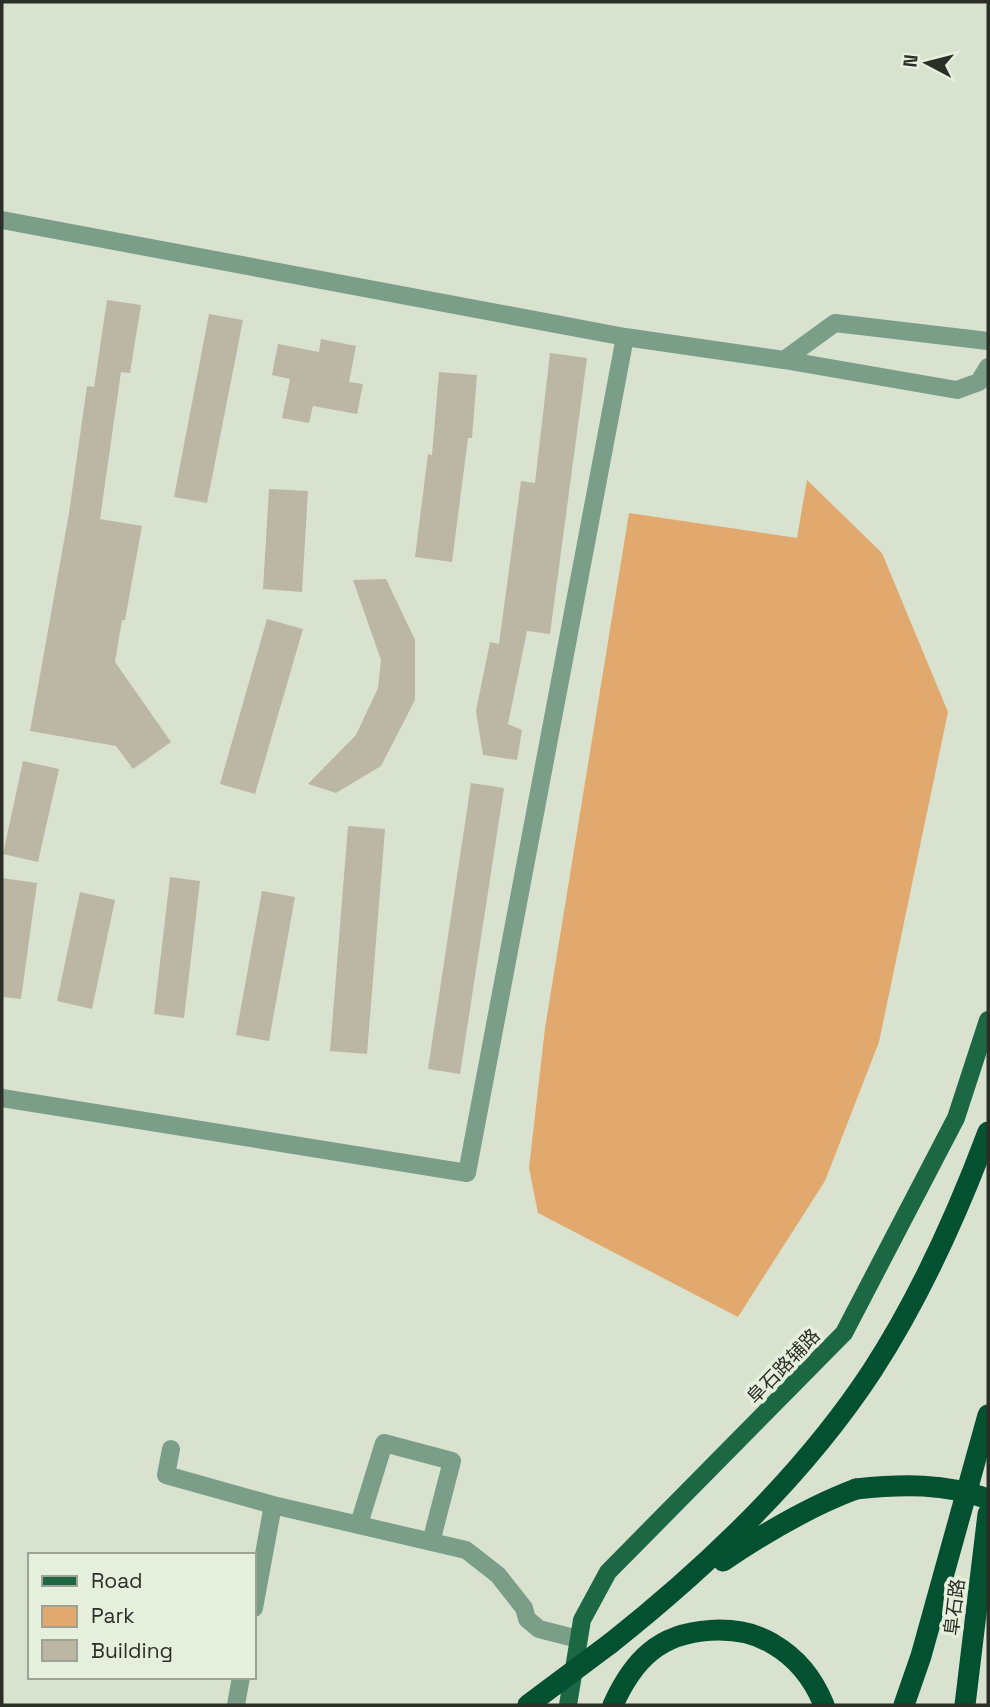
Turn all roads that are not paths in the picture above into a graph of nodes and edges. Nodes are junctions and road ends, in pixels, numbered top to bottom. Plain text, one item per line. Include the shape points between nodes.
1 (2, 220) edge
2 (625, 337) junction
3 (988, 341) edge
4 (785, 360) junction
5 (988, 367) edge
6 (988, 1020) edge
7 (2, 1098) edge
8 (988, 1132) edge
9 (988, 1415) edge
10 (171, 1450) dead end
11 (988, 1499) edge
12 (273, 1505) junction
13 (988, 1514) edge
14 (359, 1524) junction
15 (431, 1542) junction
16 (676, 1591) junction
17 (256, 1597) edge
18 (578, 1639) junction
19 (241, 1679) edge
20 (236, 1705) edge
21 (528, 1705) edge
22 (568, 1705) edge
23 (613, 1705) edge
24 (824, 1705) edge
25 (904, 1705) edge
26 (965, 1705) edge

1 - 2 street
2 - 4 street
2 - 7 street via 467,1173
3 - 4 street via 835,323
4 - 5 street via 957,390 979,382
6 - 18 main road, 阜石路辅路 via 956,1118 844,1333 608,1572 582,1620
8 - 16 highway via 937,1254 871,1372 820,1441 739,1532
9 - 25 highway
10 - 12 street via 166,1475
11 - 16 highway, bridge via 941,1487 900,1484 856,1489 776,1526
12 - 14 street
12 - 17 street
13 - 26 highway, 阜石路
14 - 15 street
14 - 15 street via 384,1443 452,1461
15 - 18 street via 466,1550 498,1575 524,1608 527,1619 539,1629
16 - 21 highway, bridge
18 - 22 main road, 阜石路辅路
19 - 20 street
23 - 24 highway via 624,1682 650,1651 682,1635 708,1630 741,1633 771,1643 796,1661

